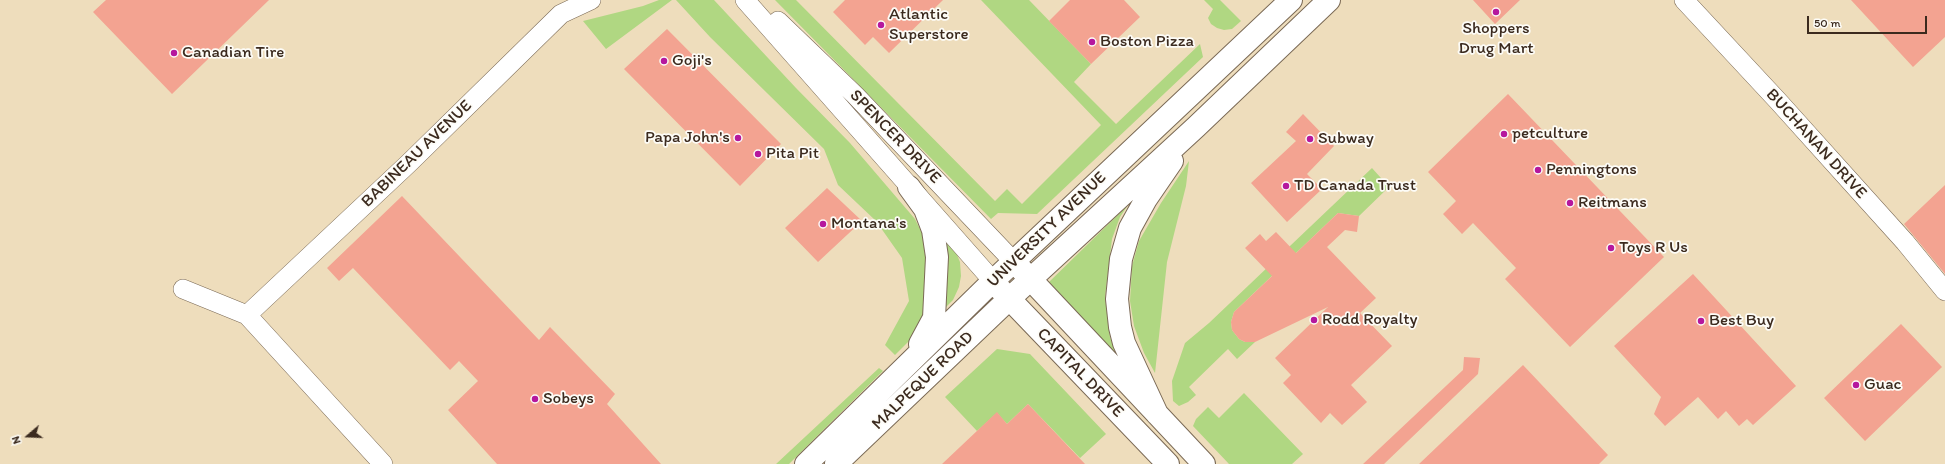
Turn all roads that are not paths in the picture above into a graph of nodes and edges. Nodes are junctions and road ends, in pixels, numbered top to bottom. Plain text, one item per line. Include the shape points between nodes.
1 (592, 0) edge
2 (745, 0) edge
3 (755, 0) edge
4 (1291, 0) edge
5 (1329, 0) edge
6 (1684, 0) edge
7 (1196, 127) junction
8 (910, 187) junction
9 (1013, 261) junction
10 (1030, 279) junction
11 (993, 280) junction
12 (183, 289) dead end
13 (1945, 291) edge
14 (1009, 299) junction
15 (247, 315) junction
16 (873, 398) junction
17 (1157, 414) junction
18 (384, 464) edge
19 (806, 464) edge
20 (836, 464) edge
21 (1168, 464) edge
22 (1204, 464) edge

1 - 15 street, BABINEAU AVENUE via 561,14
2 - 8 street, SPENCER DRIVE
3 - 9 street, SPENCER DRIVE via 855,95
4 - 9 main road, UNIVERSITY AVENUE
5 - 7 main road, UNIVERSITY AVENUE
6 - 13 street, BUCHANAN DRIVE via 1905,242
7 - 10 main road, UNIVERSITY AVENUE
7 - 17 main road via 1146,199 1130,228 1121,259 1117,299 1120,327 1124,343
8 - 11 street, SPENCER DRIVE
8 - 16 main road via 925,209 933,230 937,257 934,318 913,355
9 - 10 main road, SPENCER DRIVE
9 - 11 main road, UNIVERSITY AVENUE
10 - 14 main road, UNIVERSITY AVENUE
10 - 17 main road, CAPITAL DRIVE
11 - 14 main road, CAPITAL DRIVE
11 - 16 main road, UNIVERSITY AVENUE
12 - 15 street
14 - 20 main road, MALPEQUE ROAD
14 - 21 main road, CAPITAL DRIVE
15 - 18 street
16 - 19 main road, UNIVERSITY AVENUE
17 - 22 main road, CAPITAL DRIVE

